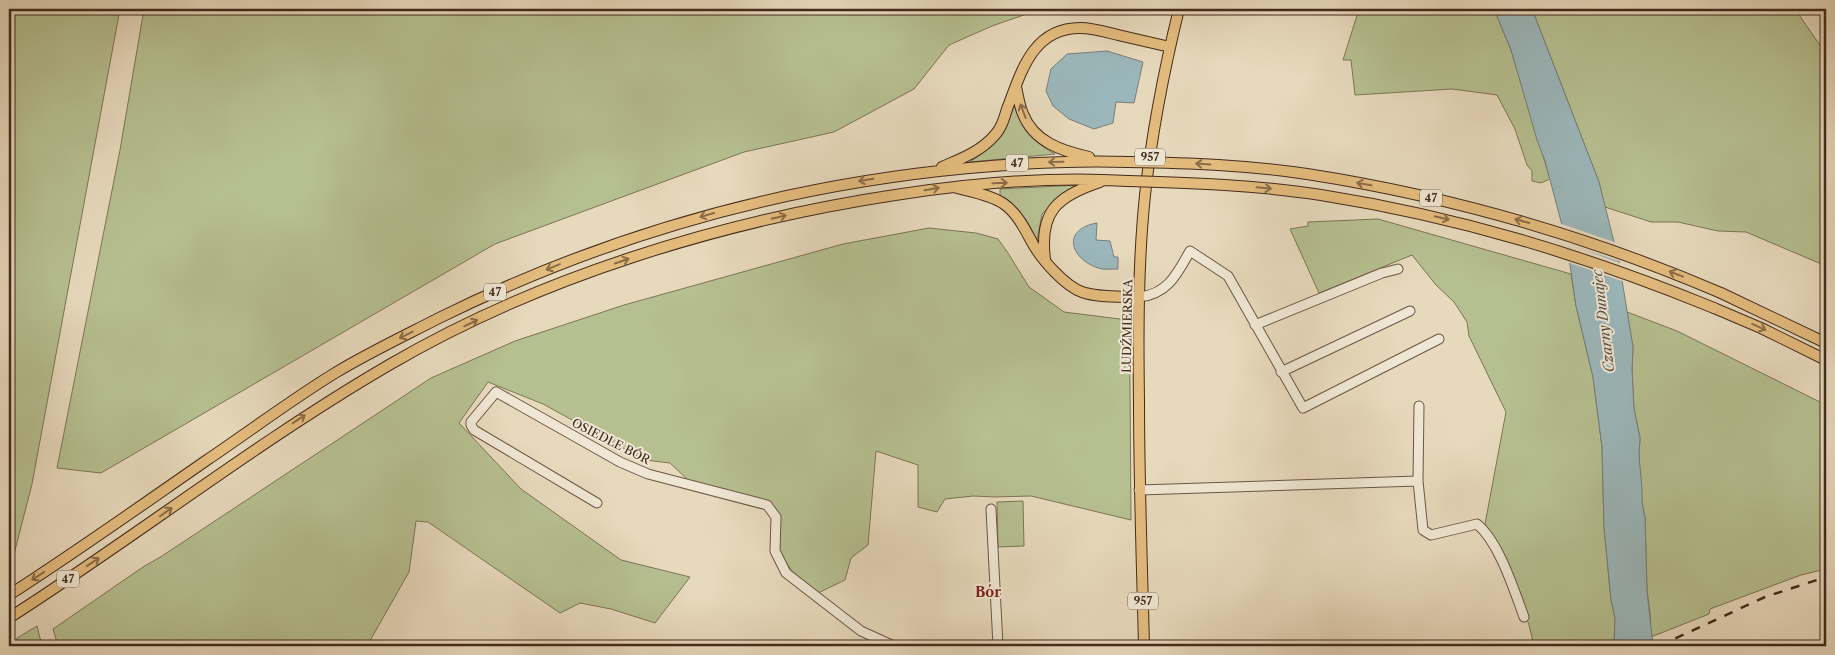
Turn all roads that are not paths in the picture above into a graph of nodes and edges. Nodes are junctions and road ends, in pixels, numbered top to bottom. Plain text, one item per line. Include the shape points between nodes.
1 (1180, 9) edge
2 (1170, 47) junction
3 (1016, 86) junction
4 (1105, 161) junction
5 (930, 171) junction
6 (1108, 180) junction
7 (951, 186) junction
8 (1045, 259) junction
9 (1398, 269) dead end
10 (1139, 297) junction
11 (1410, 311) dead end
12 (1255, 325) junction
13 (1439, 339) dead end
14 (1826, 343) edge
15 (1826, 360) edge
16 (1282, 372) junction
17 (1419, 406) dead end
18 (1418, 481) junction
19 (1139, 490) junction
20 (597, 503) dead end
21 (991, 509) dead end
22 (9, 595) edge
23 (1524, 617) dead end
24 (9, 618) edge
25 (894, 646) edge
26 (998, 646) edge
27 (1144, 646) edge

1 - 2 main road, LUDŹMIERSKA / 957
2 - 3 main road via 1091,29 1070,29 1050,36 1034,50
2 - 10 main road, LUDŹMIERSKA / 957 via 1157,109 1146,194
4 -> 3 main road via 1065,152 1038,135 1023,114
3 - 5 main road via 994,136 966,157
4 -> 5 main road, 47
14 -> 4 main road, 47, bridge via 1721,293 1657,267 1576,238 1456,204 1306,174 1198,163
5 -> 22 main road, 47 via 835,185 728,210 623,241 521,280 422,326 338,372
7 -> 6 main road, 47
6 - 8 main road via 1070,194 1054,208 1044,229
6 -> 15 main road, 47, bridge via 1210,184 1320,195 1410,211 1499,233 1643,279 1762,328
7 - 8 main road via 1004,204 1017,217
24 -> 7 main road, 47 via 302,417 391,364 496,311 583,275 692,240 852,201
8 - 10 main road via 1066,283 1082,292
9 - 12 street
10 - 12 street via 1161,291 1190,252 1228,276
10 - 19 main road, LUDŹMIERSKA / 957
11 - 16 street
12 - 16 street
13 - 16 street via 1303,408
17 - 18 street
18 - 19 street
18 - 23 street via 1423,530 1431,535 1476,524 1485,531 1507,572
19 - 27 main road, LUDŹMIERSKA / 957
20 - 25 street, OSIEDLE BÓR via 474,430 471,422 496,392 641,471 767,506 776,517 775,551 786,573 861,631
21 - 26 street

